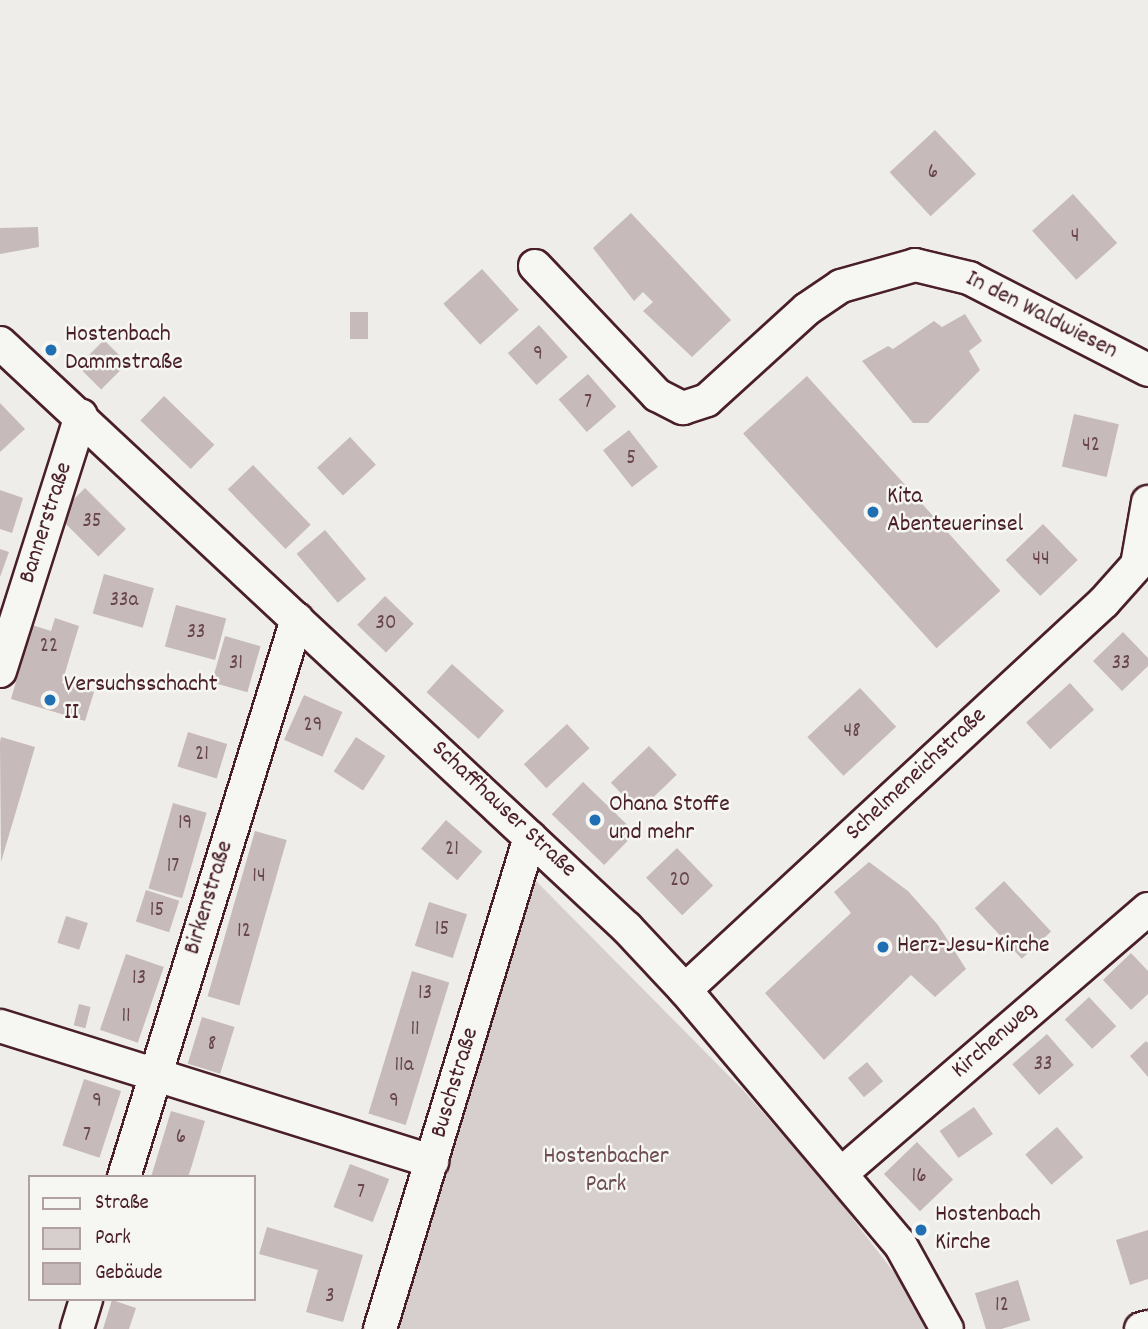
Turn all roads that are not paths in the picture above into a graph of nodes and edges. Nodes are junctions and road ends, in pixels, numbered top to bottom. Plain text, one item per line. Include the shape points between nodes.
1 (535, 266) dead end
2 (0, 343) edge
3 (1148, 370) edge
4 (81, 416) junction
5 (1148, 502) edge
6 (1143, 566) edge
7 (297, 619) junction
8 (0, 671) edge
9 (530, 836) junction
10 (1148, 909) edge
11 (685, 990) junction
12 (0, 1026) edge
13 (156, 1073) junction
14 (432, 1161) junction
15 (842, 1173) junction
16 (125, 1175) edge
17 (85, 1301) edge
18 (1148, 1327) edge
19 (77, 1329) edge
20 (380, 1329) edge
21 (947, 1329) edge
22 (1141, 1329) edge

1 - 3 street, In den Waldwiesen via 657,394 683,408 714,395 807,309 841,286 915,265 969,278
2 - 4 street, Schaffhauser Straße
4 - 7 street, Schaffhauser Straße
4 - 8 street, Bannerstraße
5 - 6 street
6 - 11 street, Schelmeneichstraße
7 - 9 street, Schaffhauser Straße
7 - 13 street, Birkenstraße
9 - 11 street, Schaffhauser Straße
9 - 14 street, Buschstraße
10 - 15 street, Kirchenweg
11 - 15 street, Schaffhauser Straße
12 - 13 street
13 - 14 street
13 - 16 street, Birkenstraße
14 - 20 street, Buschstraße
15 - 21 street, Schaffhauser Straße via 900,1244
17 - 19 street
18 - 22 street

